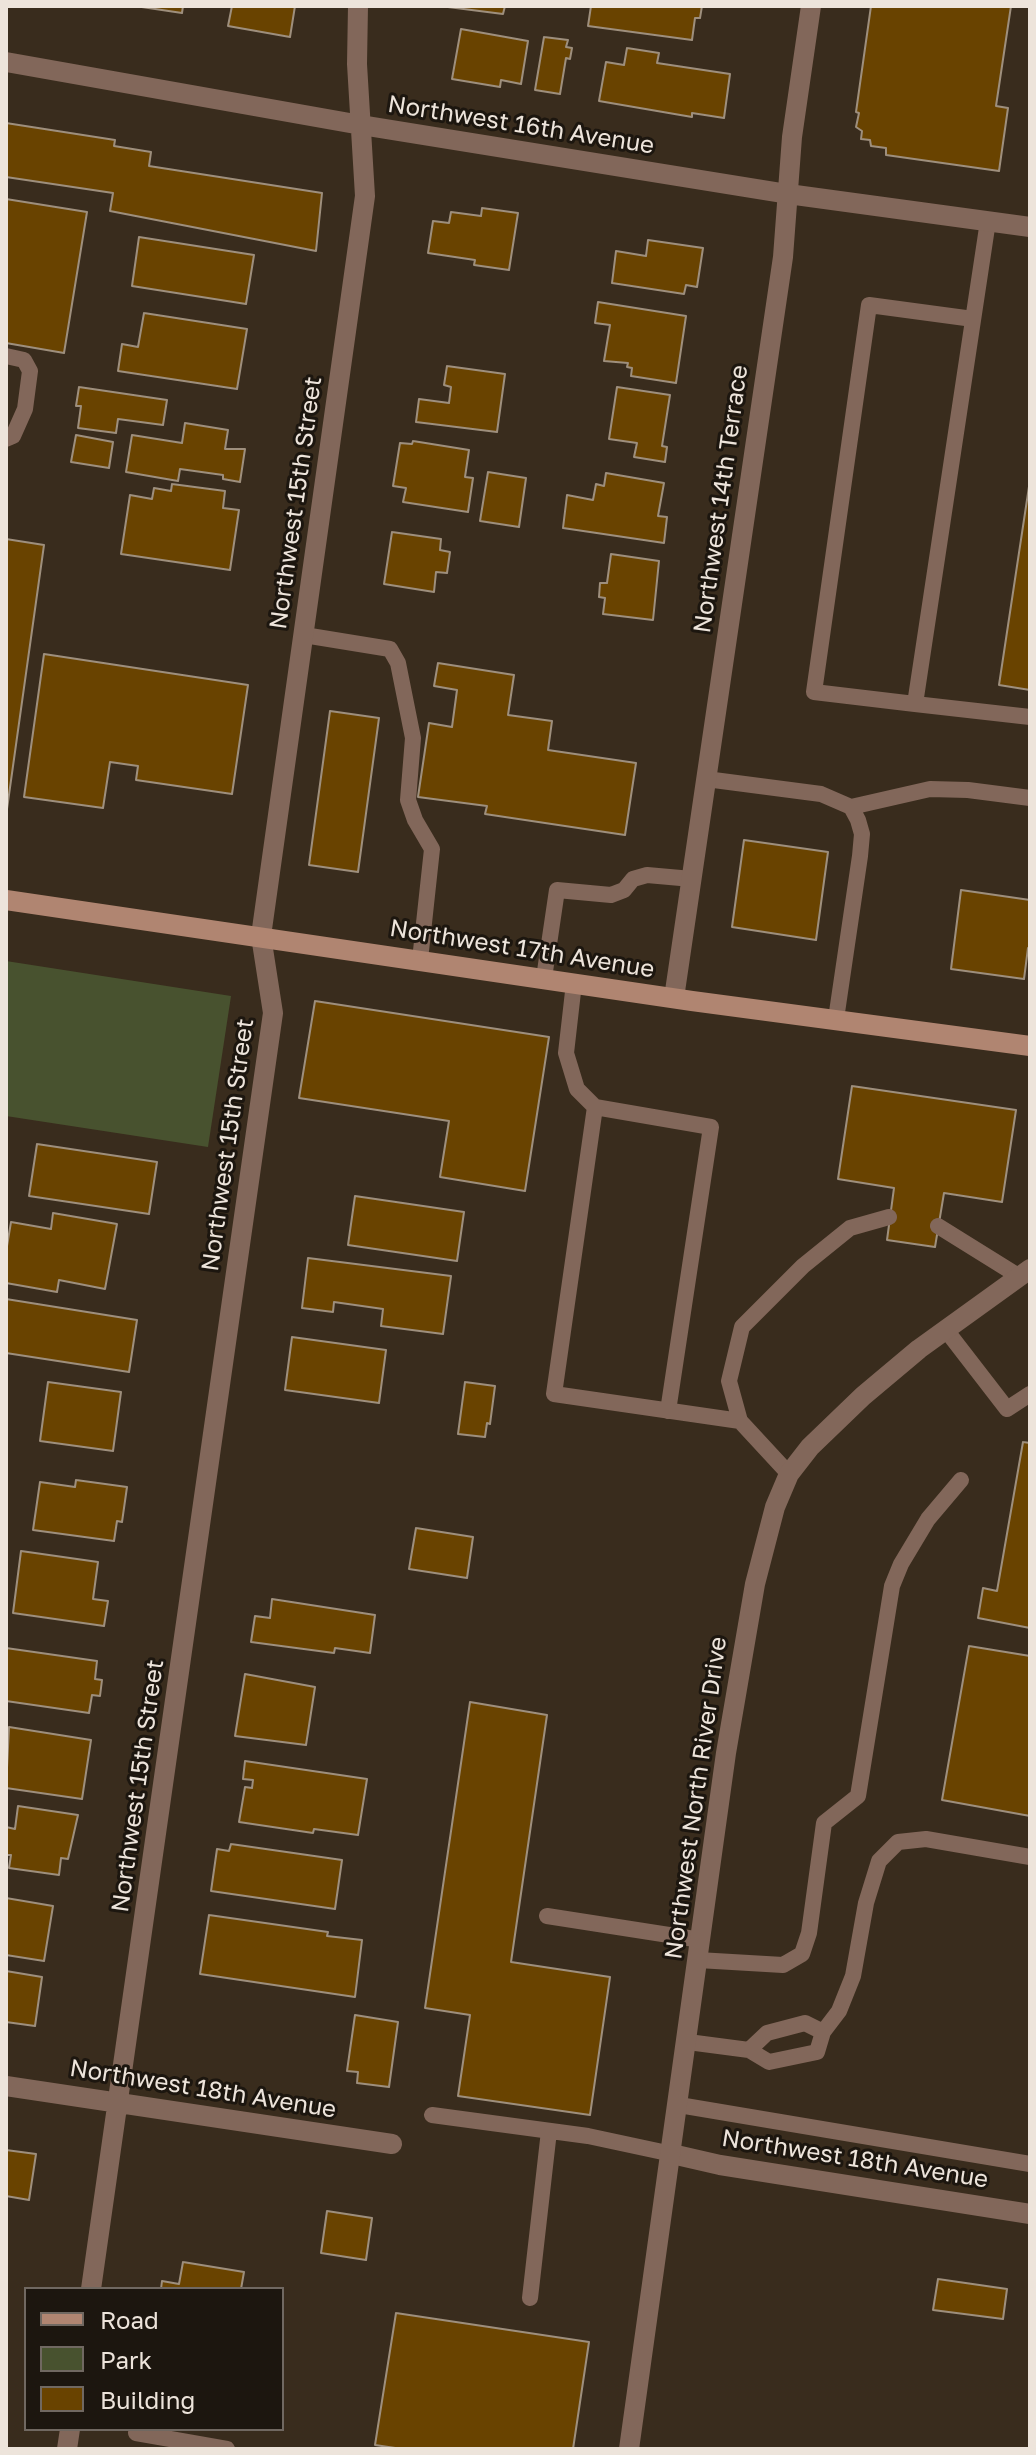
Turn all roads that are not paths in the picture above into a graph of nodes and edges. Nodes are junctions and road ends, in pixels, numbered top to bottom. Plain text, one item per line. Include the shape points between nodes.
1 (358, 6) edge
2 (811, 6) edge
3 (6, 62) edge
4 (361, 125) junction
5 (788, 194) junction
6 (988, 221) junction
7 (1030, 227) edge
8 (973, 319) junction
9 (6, 356) edge
10 (6, 439) edge
11 (304, 635) junction
12 (915, 704) junction
13 (1030, 717) edge
14 (706, 779) junction
15 (1030, 798) edge
16 (851, 807) junction
17 (692, 879) junction
18 (6, 900) edge
19 (261, 936) junction
20 (420, 960) junction
21 (544, 978) junction
22 (574, 983) junction
23 (674, 998) junction
24 (836, 1019) junction
25 (1030, 1046) edge
26 (595, 1107) junction
27 (889, 1217) dead end
28 (938, 1226) dead end
29 (1025, 1273) edge
30 (946, 1330) junction
31 (1030, 1394) edge
32 (668, 1411) junction
33 (740, 1421) junction
34 (789, 1474) junction
35 (961, 1480) dead end
36 (1030, 1857) edge
37 (547, 1916) dead end
38 (699, 1950) junction
39 (823, 2032) junction
40 (688, 2042) junction
41 (749, 2050) junction
42 (6, 2086) edge
43 (119, 2102) junction
44 (679, 2105) junction
45 (432, 2115) dead end
46 (549, 2131) junction
47 (392, 2144) dead end
48 (672, 2154) junction
49 (1030, 2164) edge
50 (1030, 2214) edge
51 (91, 2287) edge
52 (530, 2298) dead end
53 (136, 2433) dead end
54 (227, 2449) edge
55 (629, 2449) edge

1 - 4 street, Northwest 15th Street
2 - 5 street, Northwest 14th Terrace
3 - 4 street, Northwest 16th Avenue
4 - 5 street, Northwest 16th Avenue
4 - 11 street, Northwest 15th Street via 365,196
5 - 6 street, Northwest 16th Avenue
5 - 14 street, Northwest 14th Terrace
6 - 7 street, Northwest 16th Avenue
6 - 8 lane
8 - 12 lane
8 - 12 lane via 869,305 814,692
9 - 10 lane via 24,360 30,371 25,409 13,436
11 - 19 street, Northwest 15th Street
11 - 20 lane via 390,649 398,663 413,738 408,800 432,849
12 - 13 lane
14 - 16 lane via 821,794
14 - 17 street, Northwest 14th Terrace
15 - 16 lane via 930,789
16 - 24 lane via 862,834
17 - 21 lane via 647,875 611,895 557,890
17 - 23 street, Northwest 14th Terrace
18 - 19 main road, Northwest 17th Avenue
19 - 20 main road, Northwest 17th Avenue
19 - 43 street, Northwest 15th Street via 273,1013
20 - 21 main road, Northwest 17th Avenue
21 - 22 main road, Northwest 17th Avenue
22 - 23 main road, Northwest 17th Avenue
22 - 26 lane via 566,1053 577,1089
23 - 24 main road, Northwest 17th Avenue
24 - 25 main road, Northwest 17th Avenue
26 - 32 lane via 711,1127
26 - 32 lane via 554,1394
27 - 33 lane via 850,1228 742,1327 729,1381
28 - 29 lane
29 - 30 street, Northwest North River Drive
30 - 31 lane via 1007,1409
30 - 34 street, Northwest North River Drive via 863,1396
32 - 33 lane
33 - 34 lane
34 - 38 street, Northwest North River Drive via 765,1538 755,1584
35 - 38 lane via 928,1519 892,1586 858,1796 824,1823 802,1954 783,1965
36 - 39 lane via 926,1839 898,1842 889,1849 879,1861 866,1903 853,1976 839,2011
37 - 38 lane
38 - 40 street, Northwest North River Drive
39 - 41 lane via 805,2023 767,2033
39 - 41 lane via 817,2052 769,2062
40 - 41 lane
40 - 44 street, Northwest North River Drive
42 - 43 street, Northwest 18th Avenue
43 - 47 street, Northwest 18th Avenue
43 - 51 street, Northwest 15th Street
44 - 48 street, Northwest North River Drive
44 - 49 lane
45 - 46 lane
46 - 48 lane
46 - 52 lane
48 - 50 street, Northwest 18th Avenue
48 - 55 street, Northwest North River Drive
53 - 54 lane

